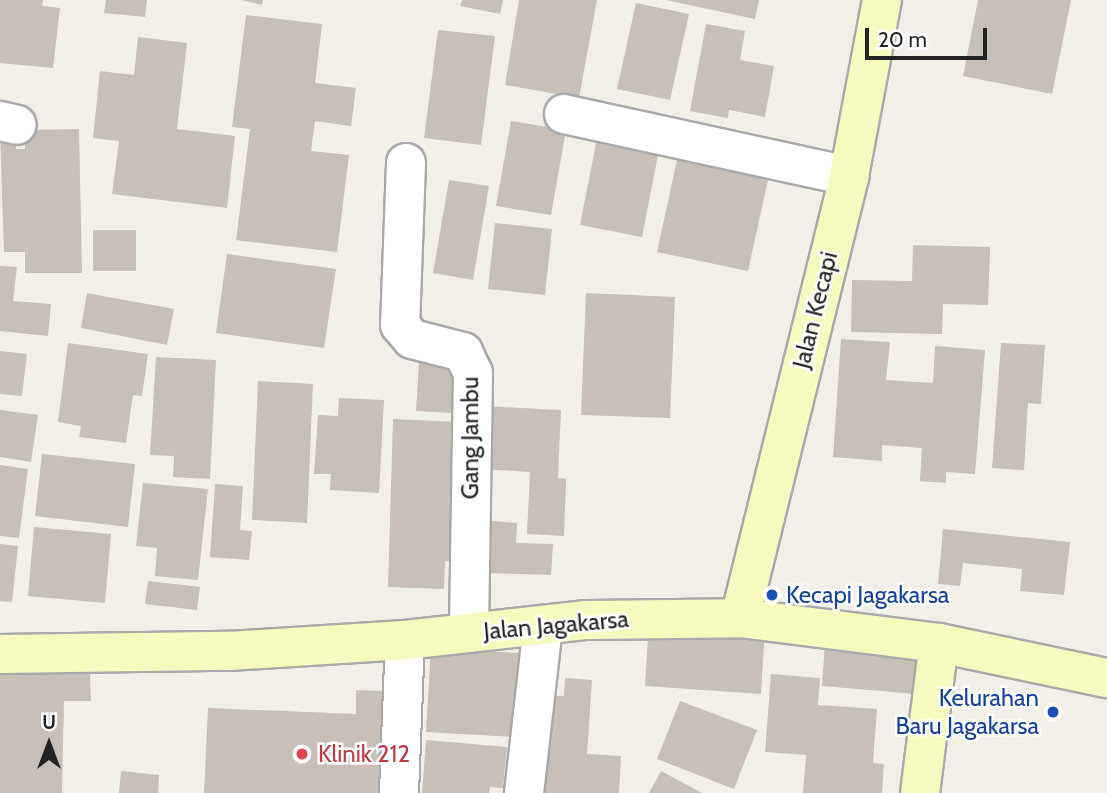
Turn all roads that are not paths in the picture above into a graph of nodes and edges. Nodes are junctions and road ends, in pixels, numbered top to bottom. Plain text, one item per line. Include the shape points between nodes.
1 (882, 0) edge
2 (564, 114) dead end
3 (406, 163) dead end
4 (849, 176) junction
5 (740, 618) junction
6 (542, 625) junction
7 (469, 633) junction
8 (405, 639) junction
9 (939, 643) junction
10 (0, 654) edge
11 (1107, 678) edge
12 (399, 793) edge
13 (524, 793) edge
14 (920, 793) edge

1 - 4 main road, Jalan Kecapi
2 - 4 street
3 - 7 street, Gang Jambu via 400,325 412,339 463,352 473,373
4 - 5 main road, Jalan Kecapi
5 - 6 main road, Jalan Jagakarsa via 647,617
5 - 9 main road, Jalan Jagakarsa
6 - 7 main road, Jalan Jagakarsa
6 - 13 street
7 - 8 main road, Jalan Jagakarsa
8 - 10 main road, Jalan Jagakarsa via 118,655
8 - 12 street
9 - 11 main road, Jalan Jagakarsa
9 - 14 main road

